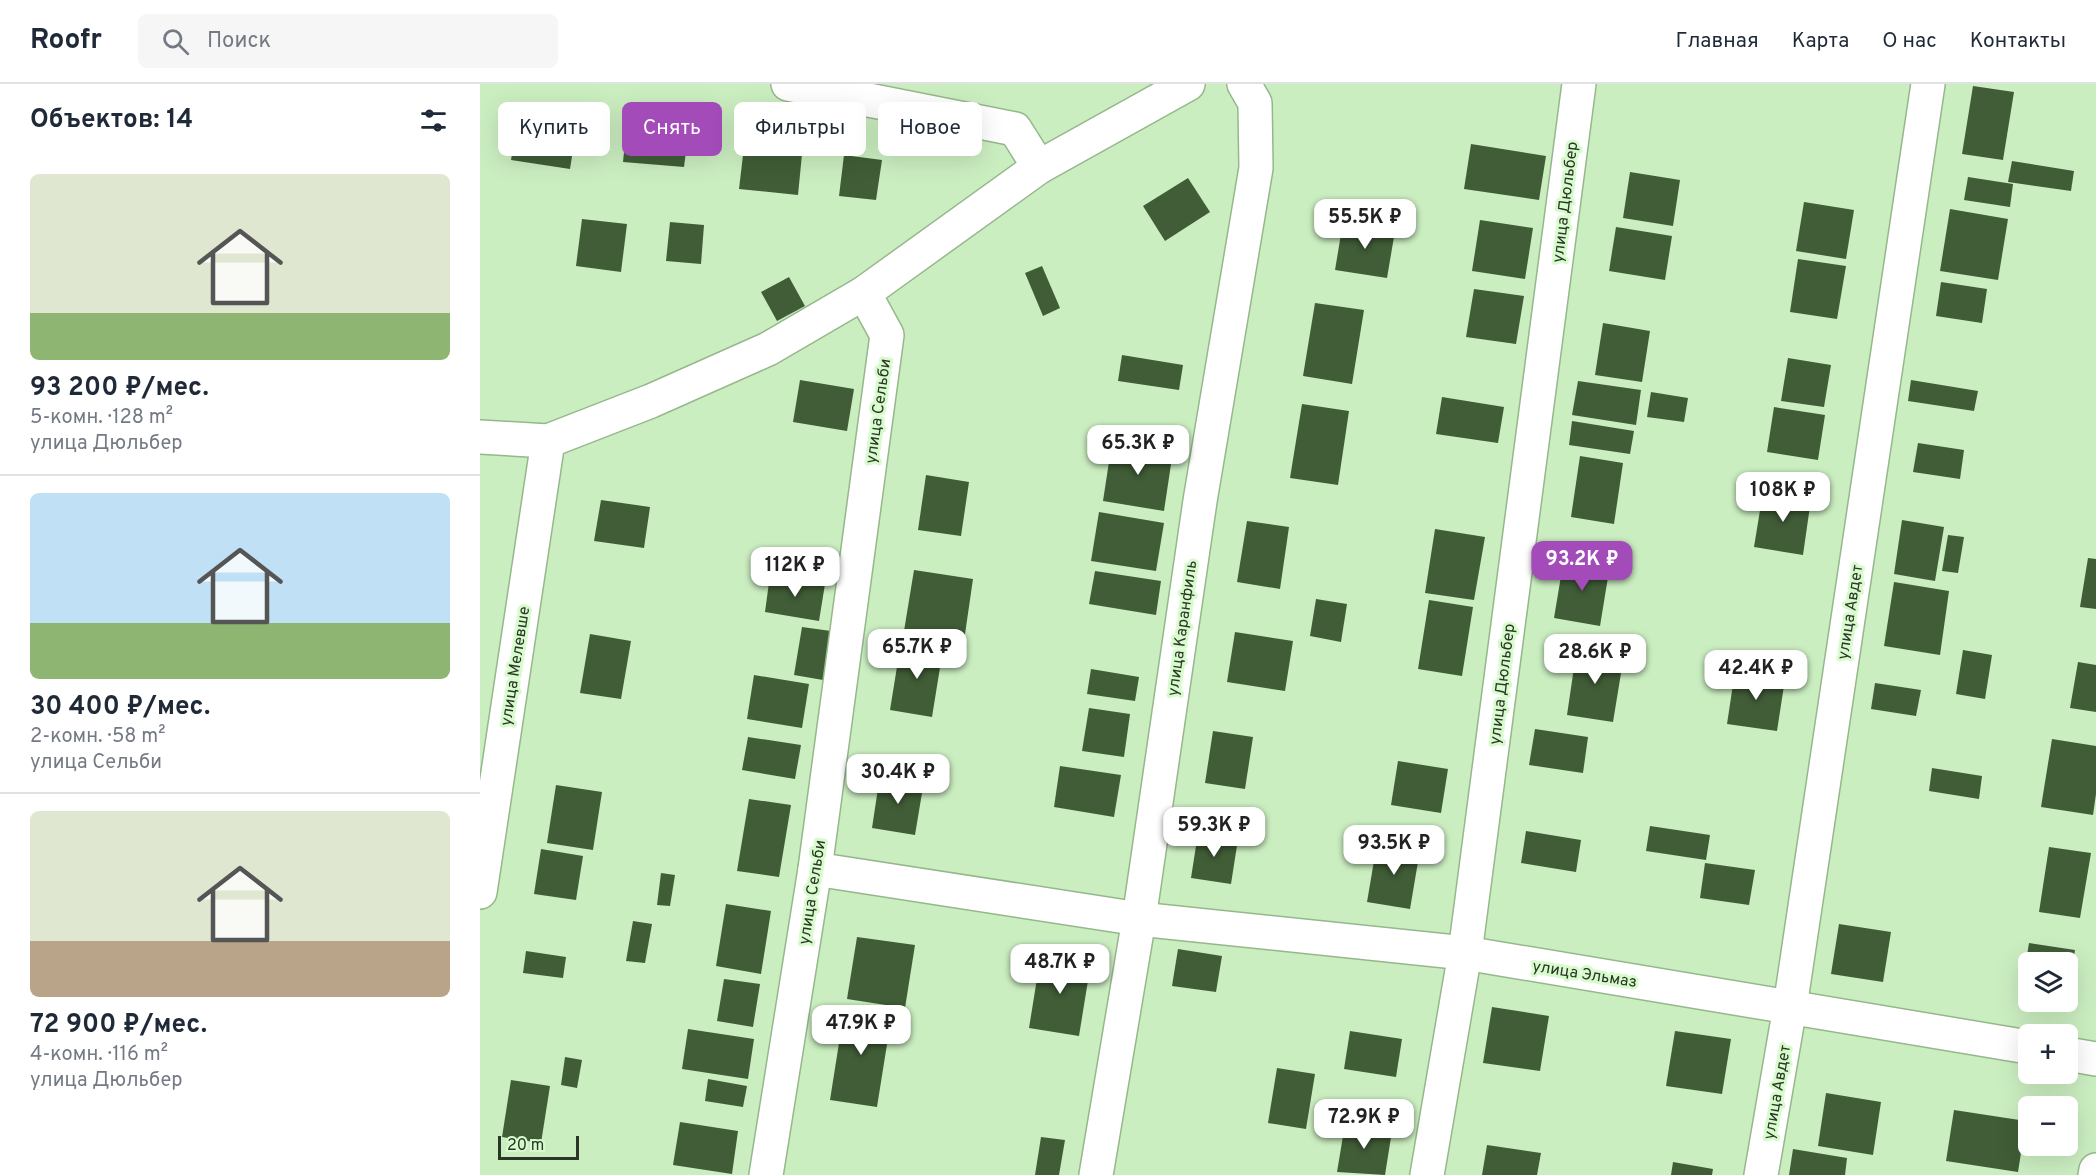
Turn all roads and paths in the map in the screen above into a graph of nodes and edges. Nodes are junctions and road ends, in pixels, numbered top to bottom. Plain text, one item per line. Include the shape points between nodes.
1 (788, 84) edge
2 (1188, 84) edge
3 (1244, 84) edge
4 (1579, 84) edge
5 (1928, 84) edge
6 (1039, 167) junction
7 (864, 293) junction
8 (480, 438) edge
9 (548, 441) junction
10 (815, 868) junction
11 (480, 891) edge
12 (1138, 920) junction
13 (1466, 953) junction
14 (1790, 1007) junction
15 (2018, 1045) edge
16 (2078, 1056) edge
17 (2096, 1059) edge
18 (2096, 1170) edge
19 (766, 1175) edge
20 (1096, 1175) edge
21 (1427, 1175) edge
22 (1761, 1175) edge
23 (2095, 1175) edge

1 - 6 street via 1015,129
2 - 6 street
3 - 12 street, улица Каранфиль via 1255,103 1256,168 1200,501
4 - 13 street, улица Дюльбер
5 - 14 street, улица Авдет
6 - 7 street
7 - 9 street via 768,349
7 - 10 street, улица Сельби via 887,334
8 - 9 street
9 - 11 street, улица Мелевше
10 - 12 street, улица Эльмаз
10 - 19 street, улица Сельби
12 - 13 street, улица Эльмаз
12 - 20 street, улица Каранфиль
13 - 14 street, улица Эльмаз
13 - 21 street, улица Дюльбер
14 - 15 street, улица Эльмаз
14 - 22 street, улица Авдет
16 - 17 street
18 - 23 street

